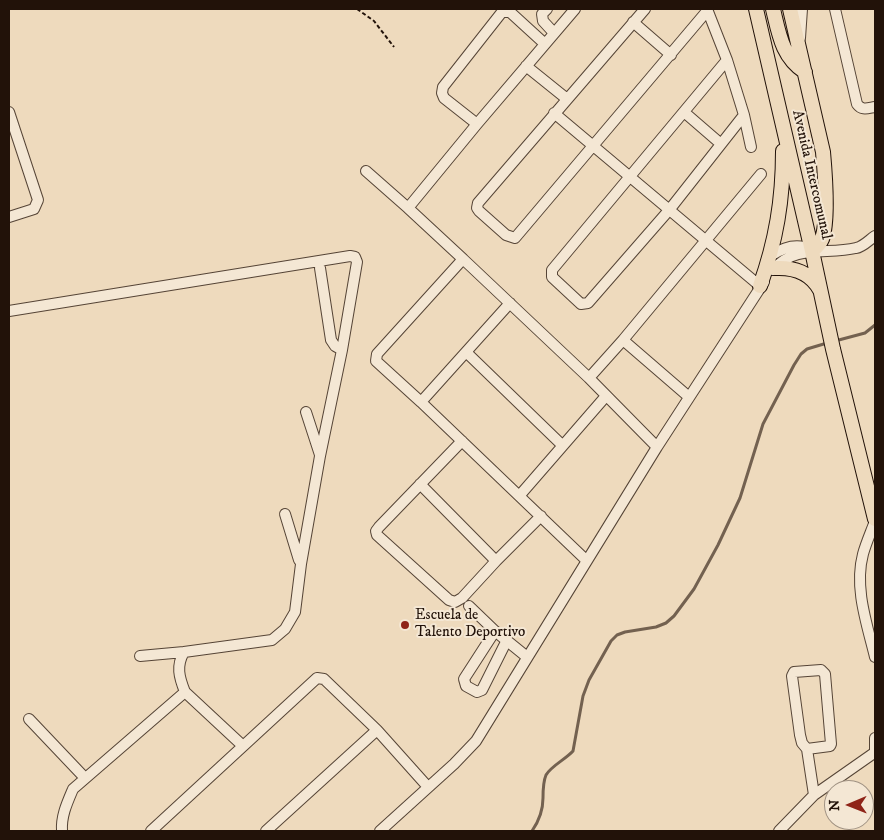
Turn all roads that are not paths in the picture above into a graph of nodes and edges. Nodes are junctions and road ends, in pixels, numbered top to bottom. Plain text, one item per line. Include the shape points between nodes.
1 (547, 9) edge
2 (576, 9) edge
3 (645, 9) edge
4 (756, 9) edge
5 (773, 9) edge
6 (790, 9) edge
7 (802, 9) edge
8 (835, 9) edge
9 (707, 10) edge
10 (633, 22) junction
11 (554, 33) junction
12 (545, 44) junction
13 (799, 46) junction
14 (671, 55) junction
15 (727, 60) junction
16 (526, 66) junction
17 (805, 72) junction
18 (567, 99) junction
19 (875, 107) edge
20 (9, 112) edge
21 (684, 112) junction
22 (554, 113) junction
23 (744, 115) junction
24 (477, 124) junction
25 (783, 128) junction
26 (20, 144) junction
27 (721, 144) junction
28 (9, 147) edge
29 (593, 147) junction
30 (751, 147) dead end
31 (366, 171) dead end
32 (761, 174) dead end
33 (631, 176) junction
34 (408, 208) junction
35 (670, 209) junction
36 (9, 217) edge
37 (875, 236) edge
38 (706, 240) junction
39 (812, 251) junction
40 (463, 259) junction
41 (773, 261) junction
42 (320, 268) dead end
43 (760, 286) junction
44 (822, 294) junction
45 (510, 303) junction
46 (9, 311) edge
47 (623, 340) junction
48 (342, 350) junction
49 (466, 352) junction
50 (589, 378) junction
51 (606, 396) junction
52 (689, 397) junction
53 (421, 402) junction
54 (306, 412) dead end
55 (462, 442) junction
56 (562, 445) junction
57 (657, 447) junction
58 (320, 456) junction
59 (420, 484) junction
60 (520, 495) junction
61 (285, 514) dead end
62 (542, 516) junction
63 (875, 520) edge
64 (586, 560) junction
65 (496, 561) junction
66 (300, 564) junction
67 (470, 606) dead end
68 (495, 631) junction
69 (507, 640) junction
70 (184, 652) junction
71 (140, 656) dead end
72 (527, 657) junction
73 (875, 657) edge
74 (185, 692) junction
75 (29, 719) dead end
76 (377, 730) junction
77 (875, 738) edge
78 (243, 746) junction
79 (807, 749) junction
80 (875, 753) edge
81 (85, 778) junction
82 (428, 787) junction
83 (814, 795) junction
84 (62, 831) edge
85 (151, 831) edge
86 (266, 831) edge
87 (380, 831) edge
88 (779, 831) edge

1 - 11 street via 542,18
2 - 11 street
3 - 10 street
4 - 25 main road, Avenida Intercomunal
5 - 17 main road via 783,48 792,62
6 - 13 main road, Avenida Intercomunal
7 - 13 street
8 - 19 street via 857,104 864,109
9 - 14 street
9 - 15 street
10 - 14 street
10 - 18 street
11 - 12 street
12 - 16 street
12 - 24 street via 510,12 502,12 442,87 444,98
13 - 17 main road, Avenida Intercomunal
14 - 29 street
15 - 21 street
15 - 23 street
16 - 18 street
16 - 24 street
17 - 39 main road, Avenida Intercomunal via 820,134 825,174 824,228 819,244
18 - 22 street
20 - 26 street
21 - 27 street
21 - 33 street
22 - 29 street
22 - 29 street via 478,203 479,211 506,235 515,238
23 - 27 street
23 - 30 street
24 - 34 street
25 - 39 main road, Avenida Intercomunal
25 - 41 main road via 783,178
26 - 28 street
26 - 36 street via 38,200 34,209
27 - 35 street
29 - 33 street
31 - 34 street
32 - 38 street
33 - 35 street
33 - 35 street via 552,270 552,278 581,304 588,303
34 - 40 street
35 - 38 street
37 - 39 street via 856,248
38 - 43 street
38 - 47 street
39 - 41 street via 797,246 782,249
39 - 44 main road
40 - 45 street
40 - 53 street via 377,354 376,361
41 - 43 main road
41 - 44 main road via 803,272
42 - 48 street via 331,340
43 - 52 street
44 - 63 main road
45 - 49 street
45 - 50 street
46 - 48 street via 350,256 358,262
47 - 50 street
47 - 52 street
48 - 58 street
49 - 53 street
49 - 56 street
50 - 51 street
51 - 56 street
51 - 57 street
52 - 57 street
53 - 55 street
54 - 58 street
55 - 59 street
55 - 60 street
56 - 60 street
57 - 64 street
58 - 66 street
59 - 65 street
59 - 65 street via 379,527 377,535 455,602
60 - 62 street
61 - 66 street
62 - 64 street
62 - 65 street
63 - 73 street via 863,554 860,582
64 - 72 street
66 - 70 street via 294,612 285,630 272,640
67 - 68 street
68 - 69 street
68 - 69 street via 464,679 466,686 477,692 482,690
69 - 72 street
70 - 71 street
70 - 74 street via 178,670
72 - 82 street via 476,741
74 - 78 street
74 - 81 street
75 - 81 street
76 - 78 street via 324,680 317,678
76 - 82 street
76 - 86 street
77 - 80 street
78 - 85 street
79 - 79 street via 800,736 792,674 821,670 825,674 831,744
79 - 83 street
80 - 83 street
81 - 84 street via 67,802
82 - 87 street
83 - 88 street

